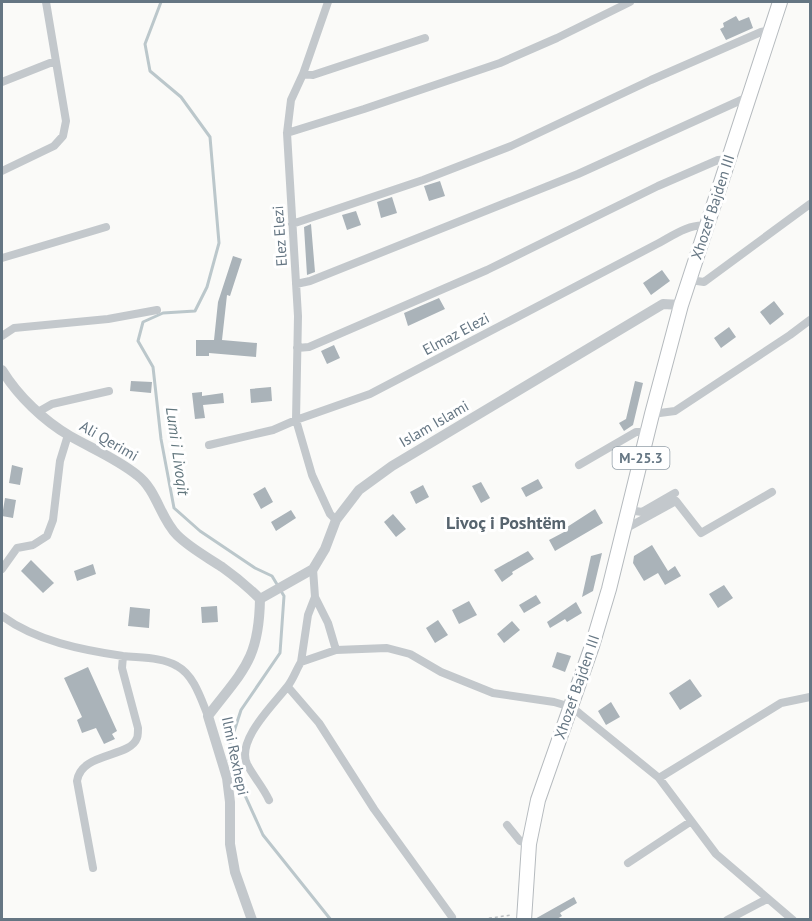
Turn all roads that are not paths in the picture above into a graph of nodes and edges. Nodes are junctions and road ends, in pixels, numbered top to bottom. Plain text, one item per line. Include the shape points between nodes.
1 (46, 2) edge
2 (328, 2) edge
3 (630, 2) edge
4 (780, 2) edge
5 (771, 30) junction
6 (425, 38) dead end
7 (55, 62) junction
8 (303, 74) junction
9 (2, 82) edge
10 (750, 96) junction
11 (287, 133) junction
12 (729, 159) junction
13 (2, 171) edge
14 (810, 204) edge
15 (292, 224) junction
16 (707, 226) junction
17 (106, 227) dead end
18 (2, 258) edge
19 (690, 280) junction
20 (297, 284) junction
21 (681, 305) junction
22 (157, 310) dead end
23 (810, 320) edge
24 (2, 336) edge
25 (297, 348) junction
26 (2, 370) edge
27 (109, 391) dead end
28 (38, 412) junction
29 (652, 414) junction
30 (296, 420) junction
31 (648, 432) junction
32 (68, 435) junction
33 (209, 445) dead end
34 (579, 465) dead end
35 (772, 492) dead end
36 (675, 493) dead end
37 (629, 510) junction
38 (336, 520) junction
39 (625, 529) junction
40 (313, 568) junction
41 (2, 569) edge
42 (264, 597) junction
43 (315, 597) junction
44 (2, 616) edge
45 (336, 650) junction
46 (123, 656) junction
47 (300, 662) junction
48 (288, 687) junction
49 (809, 696) edge
50 (571, 707) junction
51 (208, 716) junction
52 (659, 778) junction
53 (269, 800) dead end
54 (690, 822) junction
55 (507, 825) dead end
56 (530, 844) junction
57 (628, 863) dead end
58 (93, 868) dead end
59 (767, 899) junction
60 (452, 917) dead end
61 (524, 918) edge
62 (252, 920) edge
63 (727, 920) edge
64 (793, 920) edge

1 - 7 street
2 - 8 street, Elez Elezi
3 - 11 street via 500,63
4 - 5 main road, Xhozef Bajden III / M-25.3
5 - 10 main road, Xhozef Bajden III / M-25.3
5 - 15 street via 651,80 511,146
6 - 8 street via 313,75
7 - 9 street
7 - 13 street via 66,121 63,136 54,146
8 - 11 street, Elez Elezi via 291,100
10 - 12 main road, Xhozef Bajden III / M-25.3
10 - 20 street via 578,174
11 - 15 street, Elez Elezi
12 - 16 main road, Xhozef Bajden III / M-25.3
12 - 25 street via 658,186 487,270 309,347
14 - 19 street via 704,282
15 - 20 street, Elez Elezi
16 - 19 main road, Xhozef Bajden III / M-25.3
16 - 30 street, Elmaz Elezi via 692,226 370,394
17 - 18 street
19 - 21 main road, Xhozef Bajden III / M-25.3
20 - 25 street, Elez Elezi
21 - 29 main road, Xhozef Bajden III / M-25.3
21 - 38 street, Islam Islami via 663,304 392,466 358,490
22 - 24 street via 14,328
23 - 29 street via 675,411
25 - 30 street, Elez Elezi
26 - 28 street, Ali Qerimi via 10,384
27 - 28 street, Ali Qerimi via 52,404
28 - 32 street, Ali Qerimi
29 - 31 main road, Xhozef Bajden III / M-25.3
30 - 33 street, Elmaz Elezi via 273,430
30 - 38 street, Elez Elezi via 312,475
31 - 34 street via 636,432
31 - 37 main road, Xhozef Bajden III / M-25.3
32 - 41 street via 47,536 33,545 17,548
32 - 42 street, Ali Qerimi via 140,477 178,536
35 - 39 street via 701,533 676,501
36 - 37 street via 642,512
37 - 39 main road, Xhozef Bajden III / M-25.3
38 - 40 street, Islam Islami
39 - 50 main road, Xhozef Bajden III / M-25.3
40 - 42 street
40 - 43 street
42 - 51 street, Ilmi Rexhepi via 252,656 242,675
43 - 45 street
43 - 47 street
44 - 46 street via 44,638
45 - 47 street
45 - 50 street via 387,648 410,654 441,672 493,693
46 - 51 street via 178,666 190,678
46 - 58 street via 122,668 138,738 132,745 78,773
47 - 48 street
48 - 53 street via 248,740 245,755
48 - 60 street via 319,723
49 - 52 street via 781,703
50 - 52 street
50 - 56 main road, Xhozef Bajden III / M-25.3 via 538,800
51 - 62 street, Ilmi Rexhepi via 227,778 235,872
52 - 54 street
54 - 57 street
54 - 59 street via 716,854
55 - 56 street via 520,841
56 - 61 main road, Xhozef Bajden III / M-25.3
59 - 63 street
59 - 64 street

